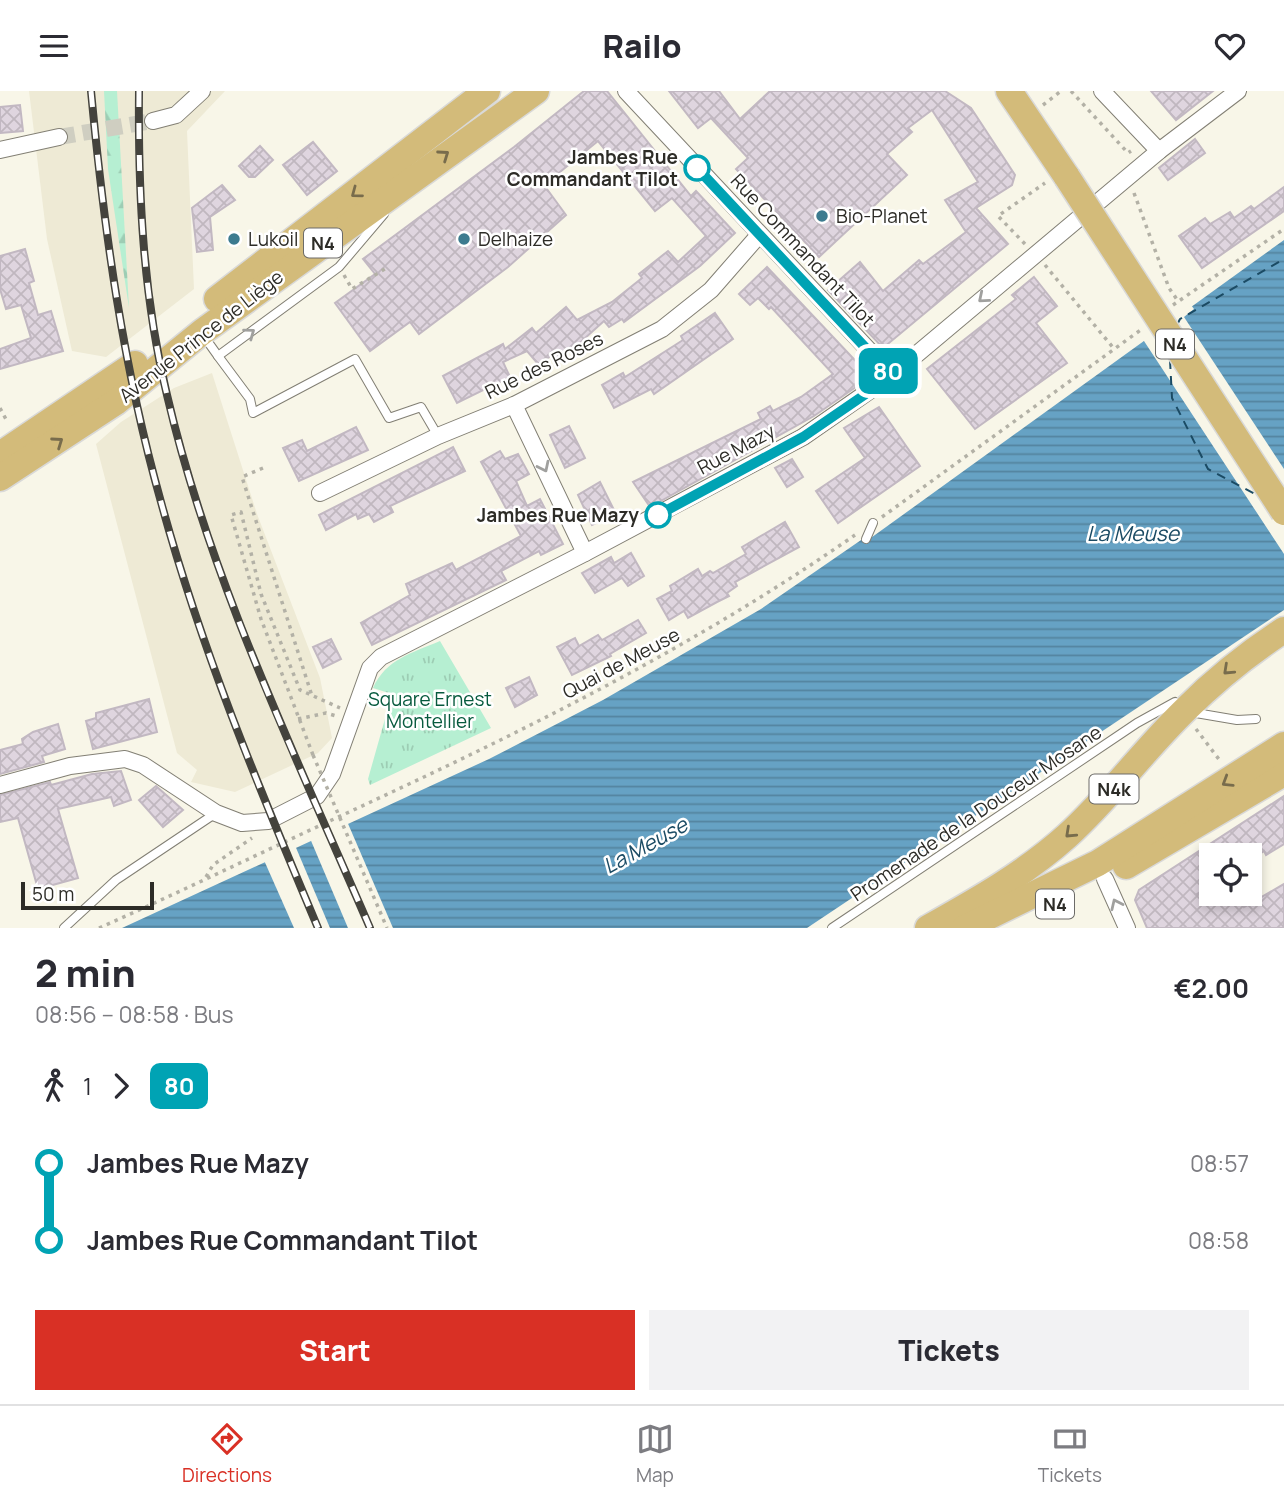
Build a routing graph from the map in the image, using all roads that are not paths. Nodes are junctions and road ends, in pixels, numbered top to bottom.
1 (202, 91) edge
2 (487, 91) edge
3 (536, 91) edge
4 (626, 91) edge
5 (1009, 91) edge
6 (1102, 91) edge
7 (1238, 91) edge
8 (153, 121) tunnel mouth
9 (59, 137) tunnel mouth
10 (0, 150) edge
11 (1159, 151) junction
12 (418, 174) junction
13 (759, 235) junction
14 (202, 332) junction
15 (218, 356) junction
16 (892, 376) junction
17 (514, 405) junction
18 (438, 436) junction
19 (0, 455) edge
20 (0, 478) edge
21 (320, 493) dead end
22 (1284, 512) edge
23 (873, 523) road end
24 (866, 539) dead end
25 (585, 553) junction
26 (1284, 630) edge
27 (1183, 711) junction
28 (1256, 719) dead end
29 (1284, 745) edge
30 (1284, 773) edge
31 (0, 785) edge
32 (216, 813) junction
33 (1105, 879) junction
34 (64, 928) edge
35 (832, 928) edge
36 (928, 928) edge
37 (965, 928) edge
38 (1005, 928) edge
39 (1127, 928) edge

1 - 8 street
2 -> 19 main road, Avenue Prince de Liège / N4
12 -> 3 main road, Avenue Prince de Liège / N4
4 - 13 street, Rue Commandant Tilot
5 - 22 main road, N4, bridge
6 - 11 street
7 - 11 street, Rue Mazy
9 - 10 street
11 -> 16 street, Rue Mazy
12 - 14 main road, Avenue Prince de Liège / N4
15 -> 12 lane
13 - 16 street, Rue Commandant Tilot
13 - 17 street, Rue des Roses
14 - 15 lane
20 -> 14 main road, Avenue Prince de Liège / N4
15 - 18 lane
16 - 25 street, Rue Mazy
17 - 18 street, Rue des Roses
17 -> 25 street
18 - 21 street, Rue des Roses
23 - 24 lane
25 - 32 street, Rue Mazy
26 -> 27 main road, N4k
27 - 28 lane
27 - 35 lane, Promenade de la Douceur Mosane
27 -> 36 main road, N4k
29 -> 37 main road, N4
30 - 33 main road, N4
31 - 32 street
32 - 34 lane
33 - 38 main road, N4
39 -> 33 street

